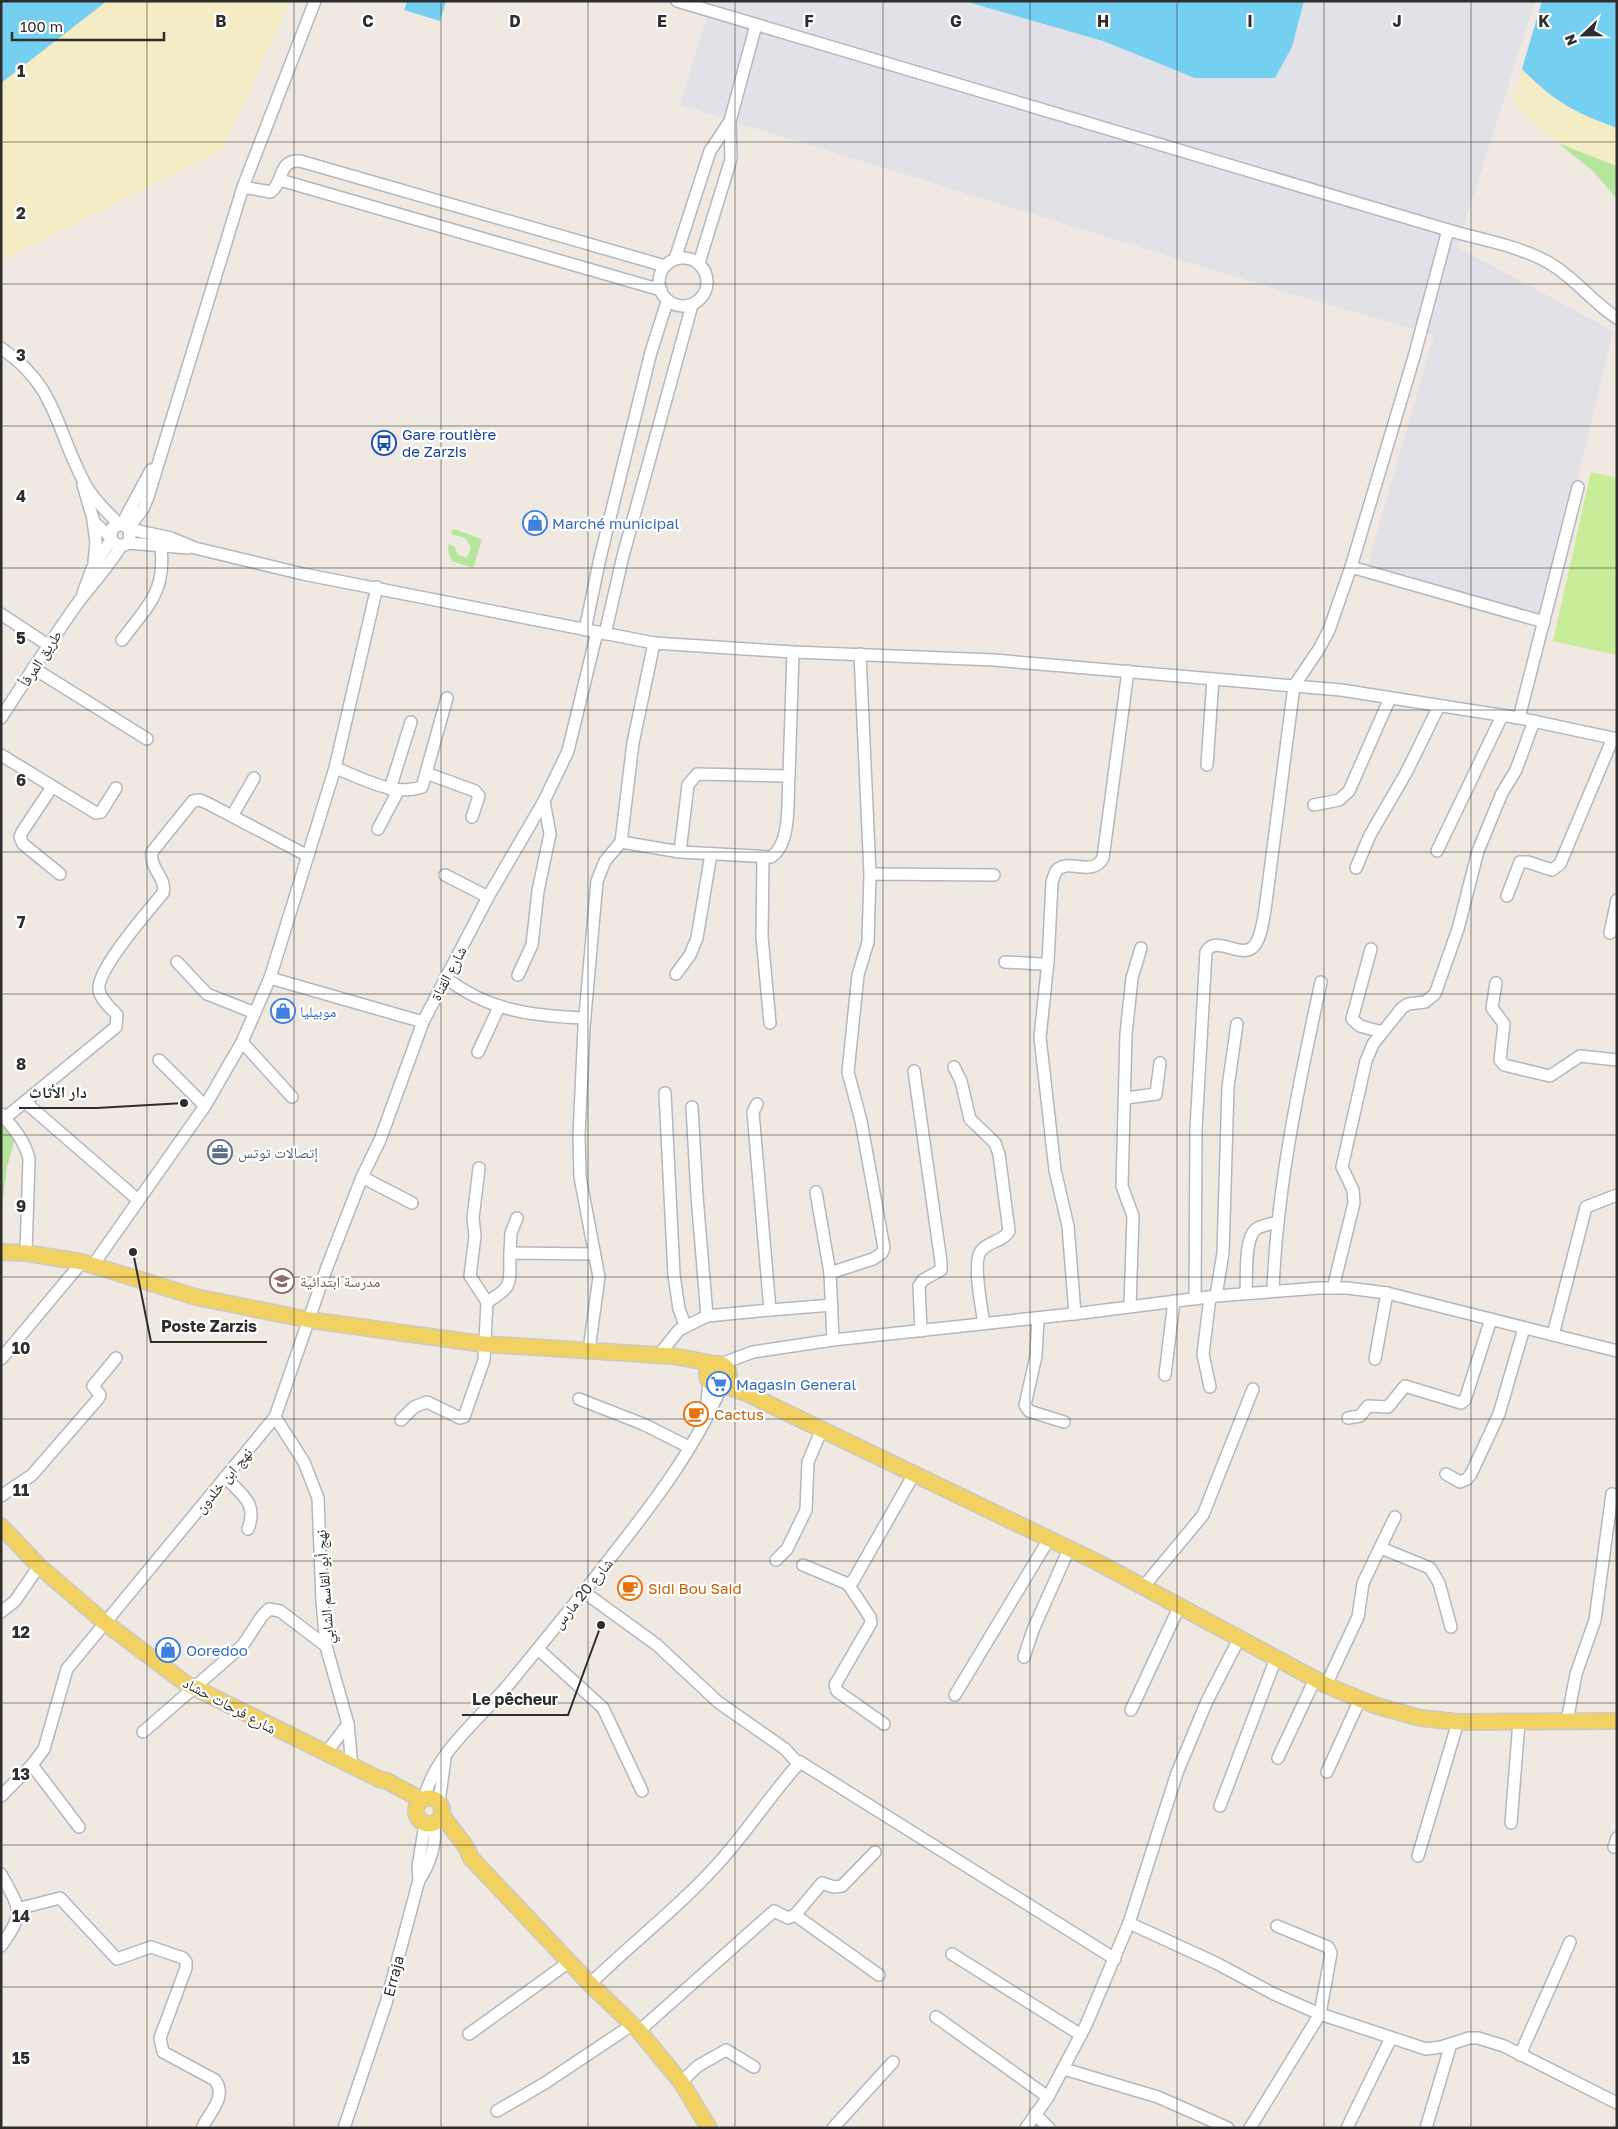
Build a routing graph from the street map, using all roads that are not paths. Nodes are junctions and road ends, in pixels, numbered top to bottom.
1 (315, 1) edge
2 (677, 1) edge
3 (756, 24) junction
4 (730, 121) junction
5 (280, 180) junction
6 (243, 187) junction
7 (1448, 230) junction
8 (675, 259) junction
9 (699, 263) junction
10 (665, 266) junction
11 (661, 290) junction
12 (667, 302) junction
13 (692, 305) junction
14 (1617, 318) edge
15 (1, 348) edge
16 (83, 481) junction
17 (1578, 487) dead end
18 (91, 515) junction
19 (125, 526) junction
20 (117, 541) junction
21 (161, 546) junction
22 (195, 548) junction
23 (1351, 567) junction
24 (92, 569) junction
25 (377, 587) junction
26 (81, 599) junction
27 (1, 614) edge
28 (1544, 622) junction
29 (596, 632) junction
30 (122, 640) dead end
31 (654, 642) junction
32 (48, 645) junction
33 (794, 652) junction
34 (860, 654) junction
35 (33, 668) junction
36 (1128, 671) junction
37 (1213, 678) junction
38 (1294, 686) junction
39 (448, 698) dead end
40 (1390, 698) junction
41 (1438, 706) junction
42 (1502, 716) junction
43 (1, 718) edge
44 (1519, 718) junction
45 (1534, 721) junction
46 (411, 722) dead end
47 (1615, 738) edge
48 (147, 739) dead end
49 (1, 755) edge
50 (1207, 765) dead end
51 (335, 768) junction
52 (426, 773) junction
53 (789, 776) junction
54 (254, 778) dead end
55 (52, 787) junction
56 (116, 788) dead end
57 (394, 790) junction
58 (544, 802) junction
59 (1314, 805) dead end
60 (232, 816) junction
61 (472, 817) dead end
62 (378, 829) dead end
63 (621, 842) junction
64 (1437, 851) dead end
65 (680, 852) junction
66 (711, 854) junction
67 (308, 856) junction
68 (763, 858) junction
69 (1356, 868) dead end
70 (60, 874) dead end
71 (870, 874) junction
72 (445, 875) dead end
73 (994, 875) dead end
74 (1507, 896) dead end
75 (488, 897) junction
76 (1617, 900) edge
77 (1610, 933) dead end
78 (1141, 948) dead end
79 (1372, 948) dead end
80 (177, 962) dead end
81 (1005, 962) dead end
82 (1048, 962) junction
83 (676, 974) dead end
84 (518, 975) dead end
85 (270, 978) junction
86 (446, 978) junction
87 (1321, 982) dead end
88 (1496, 983) dead end
89 (499, 1007) junction
90 (255, 1013) junction
91 (585, 1018) junction
92 (423, 1022) junction
93 (770, 1023) dead end
94 (1237, 1024) dead end
95 (1382, 1032) junction
96 (242, 1042) junction
97 (478, 1052) dead end
98 (159, 1060) dead end
99 (1617, 1060) edge
100 (1160, 1063) dead end
101 (954, 1067) dead end
102 (914, 1071) dead end
103 (665, 1093) dead end
104 (292, 1097) dead end
105 (1126, 1098) junction
106 (25, 1102) junction
107 (757, 1104) dead end
108 (205, 1106) junction
109 (692, 1107) dead end
110 (3, 1116) edge
111 (479, 1168) dead end
112 (362, 1177) junction
113 (816, 1192) dead end
114 (1617, 1194) edge
115 (137, 1199) junction
116 (412, 1203) dead end
117 (517, 1218) dead end
118 (1278, 1222) junction
119 (3, 1253) edge
120 (26, 1253) junction
121 (510, 1253) junction
122 (594, 1254) junction
123 (88, 1263) junction
124 (830, 1273) junction
125 (1333, 1288) junction
126 (1273, 1290) junction
127 (1246, 1293) junction
128 (1387, 1293) junction
129 (1213, 1296) junction
130 (1195, 1299) junction
131 (1174, 1301) junction
132 (487, 1302) junction
133 (832, 1305) junction
134 (1130, 1306) junction
135 (770, 1310) junction
136 (1075, 1314) junction
137 (706, 1316) junction
138 (1038, 1318) junction
139 (1492, 1319) junction
140 (310, 1320) junction
141 (984, 1324) junction
142 (685, 1326) junction
143 (1524, 1328) junction
144 (921, 1331) junction
145 (1553, 1335) junction
146 (832, 1340) junction
147 (484, 1344) junction
148 (588, 1350) junction
149 (1617, 1351) edge
150 (660, 1356) junction
151 (116, 1358) dead end
152 (1, 1359) edge
153 (1375, 1359) dead end
154 (1165, 1375) dead end
155 (718, 1376) junction
156 (1210, 1387) dead end
157 (1253, 1388) dead end
158 (578, 1399) dead end
159 (275, 1417) junction
160 (1348, 1418) dead end
161 (401, 1420) dead end
162 (1064, 1422) dead end
163 (822, 1429) junction
164 (689, 1447) junction
165 (914, 1474) junction
166 (1446, 1474) dead end
167 (225, 1477) junction
168 (1612, 1494) dead end
169 (1, 1496) edge
170 (1396, 1517) dead end
171 (3, 1524) edge
172 (248, 1529) dead end
173 (1049, 1539) junction
174 (1069, 1548) junction
175 (1380, 1548) junction
176 (776, 1560) dead end
177 (803, 1565) dead end
178 (39, 1566) junction
179 (848, 1584) junction
180 (1144, 1586) junction
181 (584, 1592) junction
182 (1180, 1605) junction
183 (1, 1612) edge
184 (104, 1622) junction
185 (1451, 1627) dead end
186 (1240, 1637) junction
187 (326, 1646) junction
188 (538, 1649) junction
189 (1024, 1657) dead end
190 (1276, 1658) junction
191 (1321, 1682) junction
192 (196, 1688) junction
193 (955, 1695) dead end
194 (1360, 1699) junction
195 (1131, 1710) dead end
196 (1567, 1721) junction
197 (1617, 1721) edge
198 (1458, 1722) junction
199 (1519, 1722) junction
200 (348, 1724) junction
201 (884, 1724) dead end
202 (143, 1732) dead end
203 (326, 1753) junction
204 (1278, 1758) dead end
205 (800, 1762) junction
206 (32, 1765) junction
207 (352, 1766) junction
208 (1327, 1772) dead end
209 (642, 1791) dead end
210 (1, 1796) edge
211 (1220, 1806) dead end
212 (429, 1812) junction
213 (1511, 1823) dead end
214 (79, 1827) dead end
215 (875, 1852) dead end
216 (1418, 1856) dead end
217 (1, 1874) edge
218 (17, 1909) junction
219 (795, 1915) junction
220 (1129, 1923) junction
221 (1277, 1926) dead end
222 (1570, 1942) dead end
223 (1, 1946) edge
224 (952, 1954) dead end
225 (1114, 1959) junction
226 (569, 1962) junction
227 (879, 1975) dead end
228 (590, 1984) junction
229 (1320, 2014) junction
230 (936, 2017) dead end
231 (635, 2028) junction
232 (469, 2034) dead end
233 (1081, 2035) junction
234 (1391, 2038) junction
235 (1451, 2044) junction
236 (1520, 2055) junction
237 (893, 2062) dead end
238 (754, 2067) dead end
239 (1064, 2069) junction
240 (681, 2082) junction
241 (1048, 2097) junction
242 (1617, 2103) edge
243 (497, 2111) dead end
244 (1035, 2114) junction
245 (202, 2126) dead end
246 (344, 2128) edge
247 (708, 2128) edge
248 (833, 2128) edge
249 (1026, 2128) edge
250 (1049, 2128) edge
251 (1228, 2128) edge
252 (1250, 2128) edge
253 (1347, 2128) edge
254 (1426, 2128) edge

1 - 6 street
2 - 3 street
3 - 4 street
3 - 7 street
4 - 8 street
4 - 9 street
5 - 6 street
5 - 10 street
5 - 11 street
6 - 19 street
7 - 14 street
7 - 23 street
8 - 9 street
8 - 10 street
9 - 13 street
10 - 11 street
11 - 12 street
12 - 13 street
12 - 29 street
13 - 29 street
15 - 16 street
16 - 18 street
16 - 19 street
17 - 28 street
18 - 20 street
18 - 24 street
19 - 20 street
19 - 20 street
19 - 22 street
20 - 21 street
20 - 24 street
20 - 26 street
21 - 22 street
21 - 30 street
22 - 25 street
23 - 28 street
23 - 38 street
24 - 26 street
25 - 29 street
25 - 51 street
26 - 32 street, طريق المرفأ
27 - 32 street
28 - 44 street
29 - 31 street
29 - 58 street, شارع القناة
31 - 33 street
31 - 63 street
32 - 35 street, طريق المرفأ
33 - 34 street
33 - 53 street
34 - 36 street
34 - 71 street
35 - 43 street, طريق المرفأ
35 - 48 street
36 - 37 street
36 - 82 street
37 - 38 street
37 - 50 street
38 - 40 street
38 - 130 street
39 - 52 street
40 - 41 street
40 - 59 street
41 - 42 street
41 - 69 street
42 - 44 street
42 - 64 street
44 - 45 street
45 - 47 street
45 - 95 street
46 - 57 street
47 - 74 street
49 - 55 street
51 - 57 street
51 - 67 street
52 - 57 street
52 - 61 street
53 - 65 street
53 - 68 street
54 - 60 street
55 - 56 street
55 - 70 street
57 - 62 street
58 - 75 street, شارع القناة
58 - 84 street
60 - 67 street
60 - 106 street
63 - 65 street
63 - 91 street
65 - 66 street
66 - 68 street
66 - 83 street
67 - 85 street
68 - 93 street
71 - 73 street
71 - 124 street
72 - 75 street
75 - 86 street, شارع القناة
76 - 77 street
78 - 105 street
79 - 95 street
80 - 90 street
81 - 82 street
82 - 136 street
85 - 90 street
85 - 92 street
86 - 89 street
86 - 92 street, شارع القناة
87 - 118 street
88 - 99 street
89 - 91 street
89 - 97 street
90 - 96 street
91 - 122 street
92 - 112 street, شارع القناة
94 - 129 street
95 - 125 street
96 - 104 street
96 - 108 street
98 - 108 street
100 - 105 street
101 - 141 street
102 - 144 street
103 - 142 street
105 - 134 street
106 - 110 street
106 - 115 street
107 - 135 street
108 - 115 street
109 - 137 street
110 - 120 street
111 - 132 street
112 - 116 street
112 - 140 street, شارع القناة
113 - 124 street
114 - 145 street
115 - 123 street
117 - 121 street
118 - 126 street
118 - 127 street
119 - 120 main road
120 - 123 main road
121 - 122 street
121 - 132 street
122 - 148 street
123 - 140 main road
123 - 152 street
124 - 133 street
125 - 126 street
125 - 128 street
126 - 127 street
127 - 129 street
128 - 139 street
128 - 153 street
129 - 130 street
129 - 156 street
130 - 131 street
131 - 134 street
131 - 154 street
132 - 147 street
133 - 135 street
133 - 146 street
134 - 136 street
135 - 137 street
136 - 138 street
137 - 142 street
138 - 141 street
138 - 162 street
139 - 143 street
139 - 160 street
140 - 147 main road
140 - 159 street, نهج ابن خلدون
141 - 144 street
142 - 150 street
143 - 145 street
143 - 166 street
144 - 146 street
145 - 149 street
146 - 155 street
147 - 148 main road
147 - 161 street
148 - 150 main road
150 - 155 main road
151 - 169 street
155 - 163 main road
155 - 164 street, شارع 20 مارس
157 - 180 street
158 - 164 street
159 - 167 street, نهج ابن خلدون
159 - 187 street, نهج أبو القاسم الشابي
163 - 165 main road
163 - 176 street
164 - 181 street, شارع 20 مارس
165 - 173 main road
165 - 179 street
167 - 172 street
167 - 184 street, نهج ابن خلدون
168 - 196 street
170 - 175 street
171 - 178 main road, شارع فرحات حشاد
173 - 174 main road
173 - 193 street
174 - 180 main road
174 - 189 street
175 - 185 street
175 - 191 street
177 - 179 street
178 - 183 street
178 - 184 main road, شارع فرحات حشاد
179 - 201 street
180 - 182 main road
181 - 188 street, شارع 20 مارس
181 - 205 street
182 - 186 main road
182 - 195 street
184 - 192 main road, شارع فرحات حشاد
184 - 206 street, نهج ابن خلدون
186 - 190 main road
186 - 220 street
187 - 192 street
187 - 200 street, نهج أبو القاسم الشابي
188 - 209 street
188 - 212 street, شارع 20 مارس
190 - 191 main road
190 - 211 street
191 - 194 main road
191 - 204 street
192 - 202 street
192 - 203 main road, شارع فرحات حشاد
194 - 198 main road
194 - 208 street
196 - 197 main road
196 - 199 main road
198 - 199 main road
198 - 216 street
199 - 213 street
200 - 203 street
200 - 207 street, نهج أبو القاسم الشابي
203 - 207 main road, شارع فرحات حشاد
205 - 225 street
205 - 228 street
206 - 210 street, نهج ابن خلدون
206 - 214 street
207 - 212 main road, شارع فرحات حشاد
212 - 226 main road, شارع فرحات حشاد
212 - 246 street, Erraja
215 - 219 street
217 - 218 street
218 - 223 street
218 - 245 street
219 - 227 street
219 - 231 street
220 - 225 street
220 - 229 street
221 - 229 street
222 - 236 street
224 - 233 street
225 - 233 street
226 - 228 main road, شارع فرحات حشاد
226 - 232 street
228 - 231 main road, شارع فرحات حشاد
229 - 234 street
229 - 252 street
230 - 241 street
231 - 240 main road, شارع فرحات حشاد
231 - 243 street
233 - 239 street
234 - 235 street
234 - 253 street
235 - 236 street
235 - 254 street
236 - 242 street
237 - 248 street
238 - 240 street
239 - 241 street
239 - 251 street
240 - 247 main road, شارع فرحات حشاد
241 - 244 street
244 - 249 street
244 - 250 street

